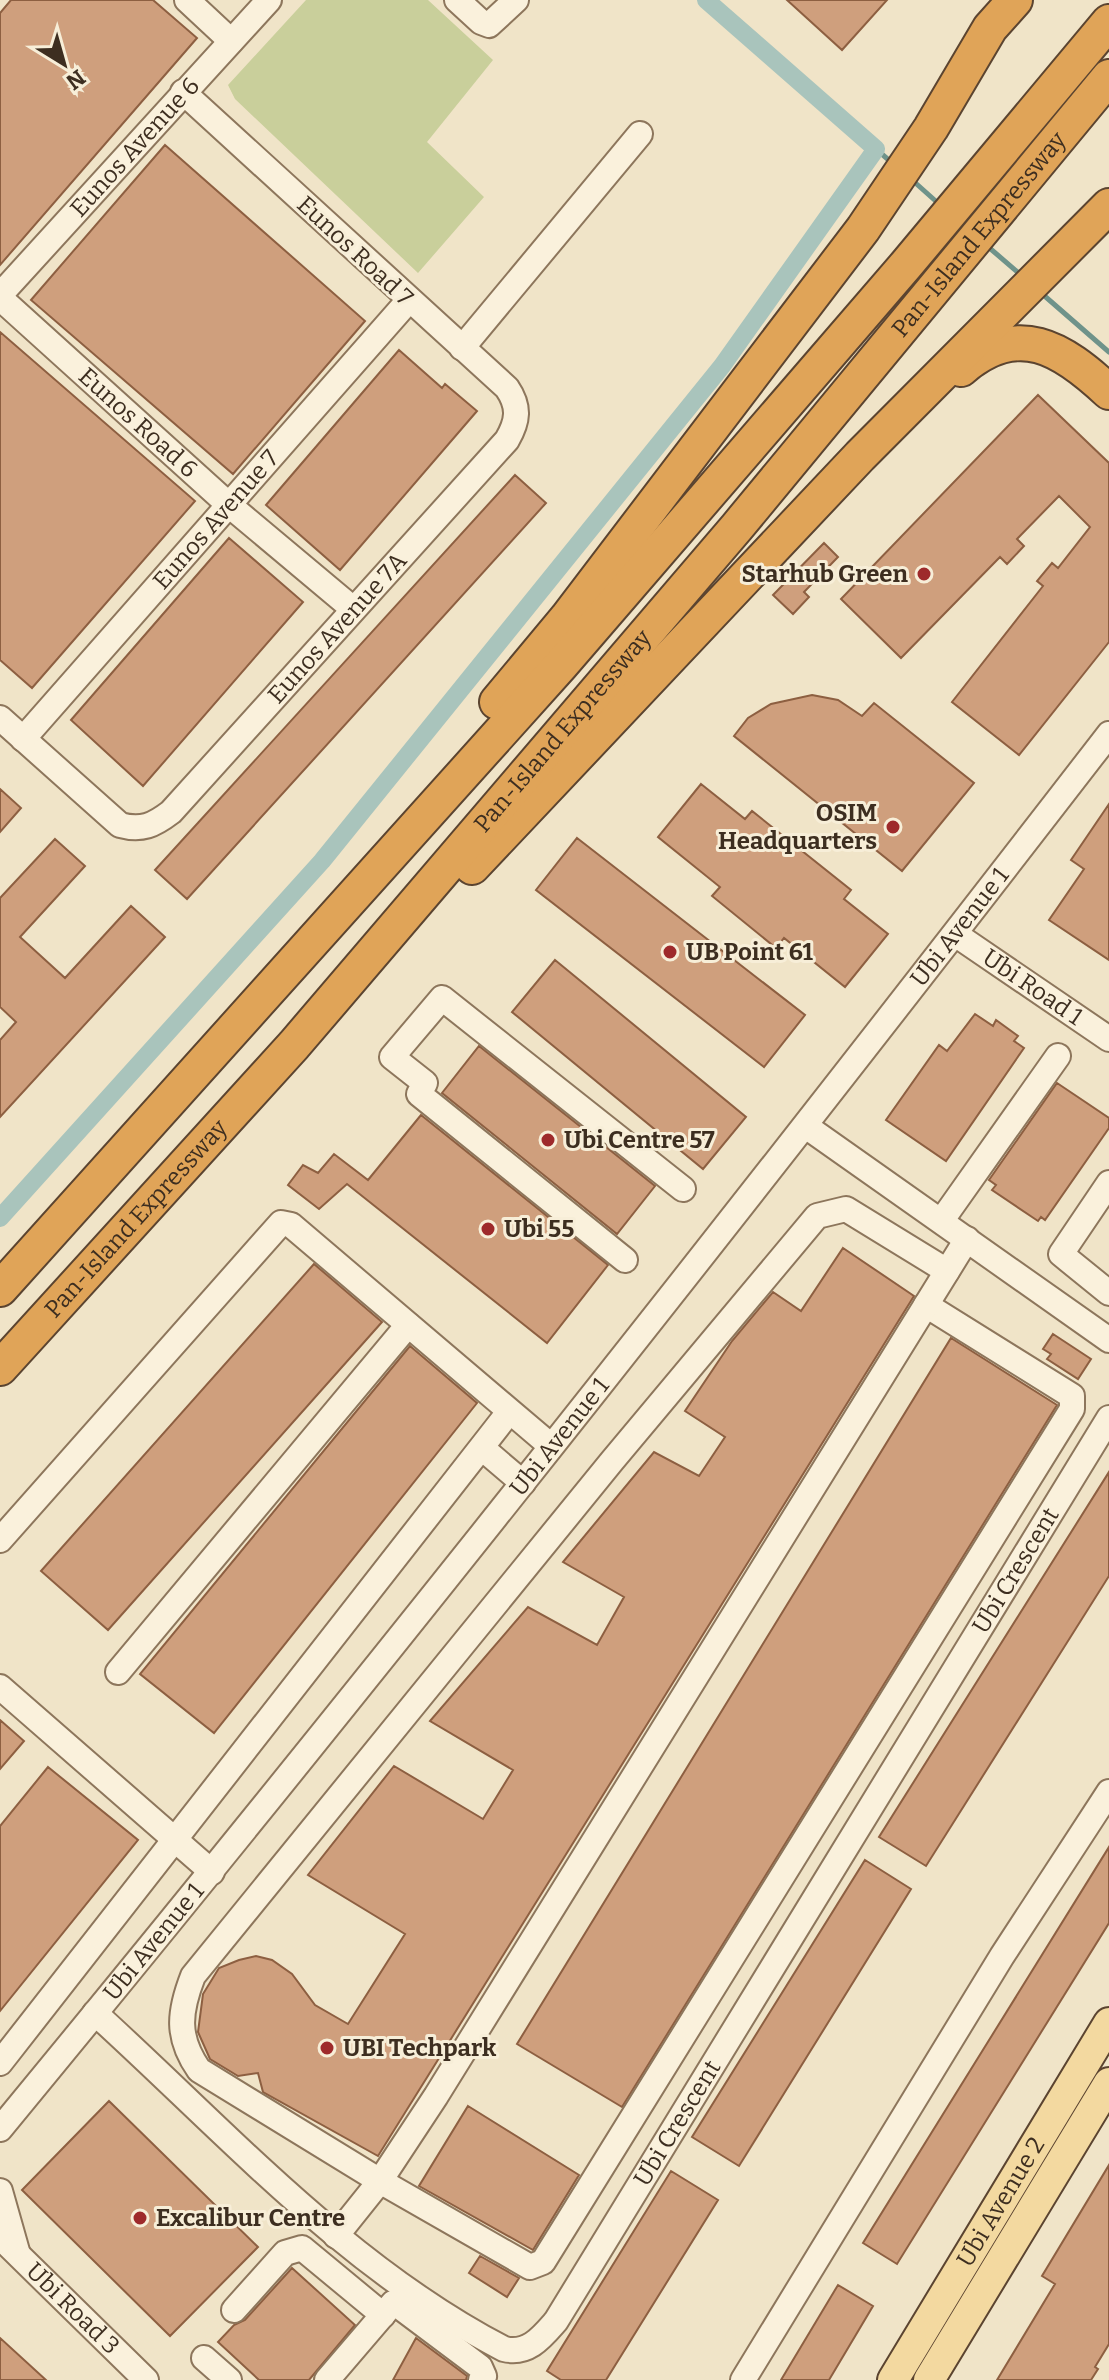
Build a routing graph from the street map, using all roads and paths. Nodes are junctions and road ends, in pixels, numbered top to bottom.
1 (187, 0) edge
2 (269, 0) edge
3 (457, 0) edge
4 (516, 0) edge
5 (1015, 0) edge
6 (992, 14) edge
7 (1109, 22) edge
8 (231, 41) junction
9 (1109, 77) edge
10 (183, 92) junction
11 (640, 134) dead end
12 (1109, 206) edge
13 (0, 297) edge
14 (409, 300) junction
15 (462, 348) junction
16 (1109, 392) edge
17 (517, 415) joint
18 (860, 456) junction
19 (229, 505) junction
20 (352, 608) junction
21 (0, 718) edge
22 (1109, 734) edge
23 (23, 739) junction
24 (457, 778) junction
25 (955, 934) junction
26 (1109, 1039) edge
27 (294, 1045) junction
28 (1058, 1056) dead end
29 (807, 1127) junction
30 (1109, 1183) edge
31 (683, 1189) dead end
32 (942, 1220) junction
33 (967, 1239) junction
34 (625, 1260) dead end
35 (947, 1271) junction
36 (0, 1289) edge
37 (1109, 1293) edge
38 (926, 1305) junction
39 (408, 1325) junction
40 (1109, 1340) edge
41 (0, 1368) edge
42 (509, 1412) junction
43 (1109, 1418) edge
44 (551, 1446) junction
45 (482, 1448) junction
46 (523, 1483) junction
47 (0, 1540) edge
48 (118, 1672) dead end
49 (0, 1687) edge
50 (1109, 1792) edge
51 (176, 1841) junction
52 (212, 1872) junction
53 (95, 2013) junction
54 (1109, 2023) edge
55 (0, 2063) edge
56 (1109, 2083) edge
57 (4, 2125) edge
58 (0, 2150) edge
59 (380, 2181) junction
60 (0, 2191) edge
61 (336, 2236) junction
62 (0, 2237) edge
63 (10, 2256) edge
64 (401, 2302) junction
65 (234, 2310) dead end
66 (504, 2349) junction
67 (204, 2358) dead end
68 (146, 2380) edge
69 (229, 2380) edge
70 (327, 2380) edge
71 (346, 2380) edge
72 (481, 2380) edge
73 (491, 2380) edge
74 (743, 2380) edge
75 (893, 2380) edge
76 (929, 2380) edge

1 - 8 street
2 - 8 street, Eunos Avenue 6
3 - 4 street
5 - 6 highway
6 - 24 highway
7 - 24 highway, Pan-Island Expressway
8 - 10 street, Eunos Avenue 6
9 - 27 highway, Pan-Island Expressway
10 - 13 street, Eunos Avenue 6
10 - 14 street, Eunos Road 7
11 - 15 street
12 - 18 highway
13 - 19 street, Eunos Road 6
14 - 15 street, Eunos Road 7
14 - 19 street, Eunos Avenue 7
15 - 17 street, Eunos Road 7
16 - 18 highway
17 - 20 street, Eunos Avenue 7A
18 - 27 highway
19 - 20 street, Eunos Road 6
19 - 23 street, Eunos Avenue 7
20 - 23 street, Eunos Avenue 7A
21 - 23 street
22 - 25 street, Ubi Avenue 1
24 - 36 highway, Pan-Island Expressway
25 - 26 street, Ubi Road 1
25 - 29 street, Ubi Avenue 1
27 - 41 highway, Pan-Island Expressway
28 - 32 street
29 - 32 street
29 - 44 street, Ubi Avenue 1
30 - 37 street
31 - 34 street
32 - 33 street
33 - 35 street
33 - 40 street
35 - 38 street
35 - 59 street
38 - 59 street
38 - 59 street
39 - 42 street
39 - 47 street
39 - 48 street
42 - 44 street
42 - 45 street
43 - 66 street, Ubi Crescent
44 - 46 street, Ubi Avenue 1
45 - 46 street
45 - 51 street
46 - 52 street, Ubi Avenue 1
49 - 51 street
50 - 74 street
51 - 52 street
51 - 55 street
52 - 53 street, Ubi Avenue 1
53 - 57 street, Ubi Avenue 1
53 - 61 street
54 - 75 main road, Ubi Avenue 2
56 - 76 main road, Ubi Avenue 2
57 - 58 street
59 - 61 street
60 - 63 street
61 - 64 street
62 - 63 street, Ubi Road 3
63 - 68 street, Ubi Road 3
64 - 65 street
64 - 66 street
64 - 70 street
64 - 71 street
64 - 72 street
66 - 73 street
67 - 69 street

